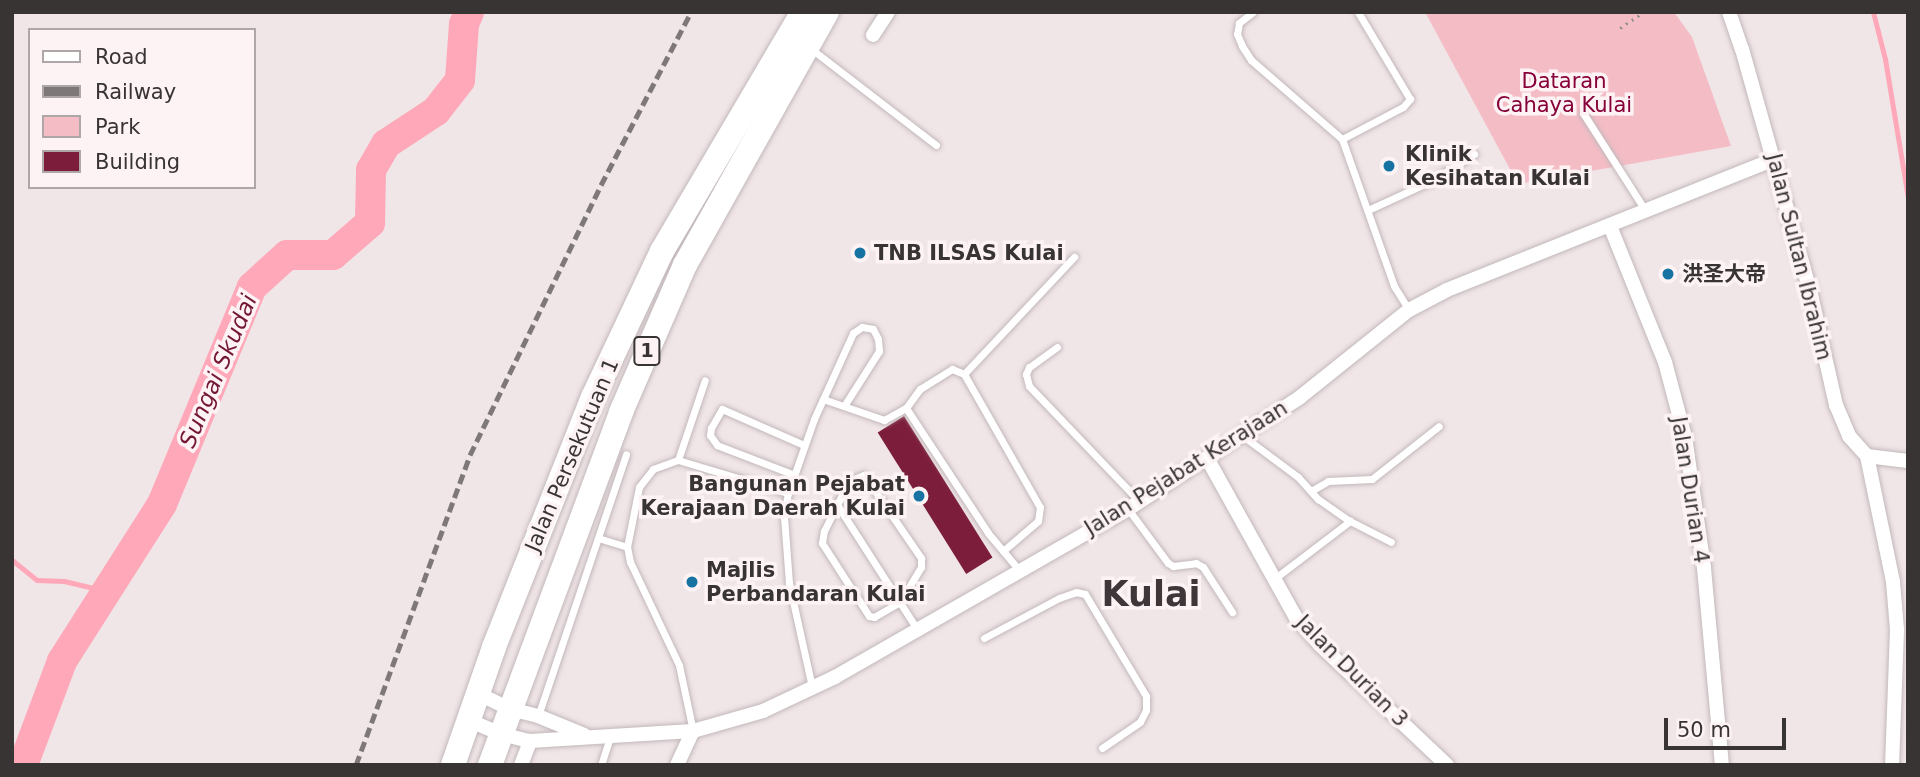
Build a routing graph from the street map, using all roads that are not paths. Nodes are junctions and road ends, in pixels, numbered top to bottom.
1 (803, 12) edge
2 (827, 12) edge
3 (888, 12) edge
4 (1253, 12) edge
5 (1358, 12) edge
6 (1729, 12) edge
7 (873, 35) dead end
8 (807, 46) junction
9 (1583, 113) dead end
10 (1342, 139) junction
11 (936, 145) dead end
12 (1474, 154) dead end
13 (1774, 159) junction
14 (1368, 210) junction
15 (1645, 211) junction
16 (1610, 226) junction
17 (1074, 257) dead end
18 (1409, 310) junction
19 (1057, 347) dead end
20 (964, 374) junction
21 (705, 380) dead end
22 (823, 399) junction
23 (844, 406) junction
24 (906, 408) junction
25 (1439, 426) dead end
26 (1243, 436) junction
27 (804, 445) junction
28 (626, 454) dead end
29 (1867, 456) junction
30 (1207, 458) junction
31 (678, 460) junction
32 (1908, 461) edge
33 (792, 474) junction
34 (1311, 491) junction
35 (788, 493) junction
36 (836, 503) junction
37 (1133, 505) junction
38 (1350, 521) junction
39 (598, 538) junction
40 (1391, 542) dead end
41 (627, 547) junction
42 (1003, 551) junction
43 (1019, 570) junction
44 (1274, 579) junction
45 (900, 602) junction
46 (1232, 612) dead end
47 (917, 629) junction
48 (984, 639) dead end
49 (812, 688) junction
50 (477, 693) junction
51 (509, 709) junction
52 (538, 716) junction
53 (467, 720) junction
54 (693, 731) junction
55 (500, 734) junction
56 (586, 736) junction
57 (610, 737) junction
58 (530, 741) junction
59 (1102, 748) dead end
60 (678, 764) edge
61 (453, 765) edge
62 (490, 765) edge
63 (521, 765) edge
64 (601, 765) edge
65 (1447, 765) edge
66 (1722, 765) edge
67 (1892, 765) edge

1 - 50 highway, Jalan Persekutuan 1 / 1
2 - 8 highway, Jalan Persekutuan 1 / 1
3 - 7 street
4 - 10 lane
5 - 10 lane
6 - 13 street, Jalan Sultan Ibrahim
8 - 11 lane
8 - 51 highway, Jalan Persekutuan 1 / 1
9 - 15 lane
10 - 14 lane
12 - 14 lane
13 - 15 street, Jalan Pejabat Kerajaan
13 - 29 street, Jalan Sultan Ibrahim
14 - 18 lane
15 - 16 street, Jalan Pejabat Kerajaan
16 - 18 street, Jalan Pejabat Kerajaan
16 - 66 street, Jalan Durian 4
17 - 20 lane
18 - 26 street, Jalan Pejabat Kerajaan
19 - 37 lane
20 - 24 lane
20 - 42 lane
21 - 31 lane
22 - 23 lane
22 - 23 lane
22 - 27 lane
23 - 24 lane
24 - 42 lane
25 - 34 lane
26 - 30 street, Jalan Pejabat Kerajaan
26 - 34 lane
27 - 33 lane
27 - 33 lane
28 - 39 lane
29 - 32 street
29 - 67 street
30 - 37 street, Jalan Pejabat Kerajaan
30 - 44 street, Jalan Durian 3
31 - 35 lane
31 - 41 lane
33 - 35 lane
34 - 38 lane
35 - 49 lane
36 - 45 lane
36 - 45 lane
36 - 45 lane
37 - 43 street, Jalan Pejabat Kerajaan
37 - 46 lane
38 - 40 lane
38 - 44 lane
39 - 41 lane
39 - 52 lane
41 - 54 lane
42 - 43 lane
43 - 47 street, Jalan Pejabat Kerajaan
44 - 65 street, Jalan Durian 3
45 - 47 lane
47 - 49 street, Jalan Pejabat Kerajaan
48 - 59 lane
49 - 54 street, Jalan Pejabat Kerajaan
50 - 51 street, Jalan Pejabat Kerajaan
50 - 53 highway, Jalan Persekutuan 1 / 1
51 - 52 street, Jalan Pejabat Kerajaan
51 - 55 highway, Jalan Persekutuan 1 / 1
52 - 56 street, Jalan Pejabat Kerajaan
53 - 55 street, Jalan Pejabat Kerajaan
53 - 61 highway, Jalan Persekutuan 1 / 1
54 - 57 street, Jalan Pejabat Kerajaan
54 - 60 street
55 - 58 street, Jalan Pejabat Kerajaan
55 - 62 highway, Jalan Persekutuan 1 / 1
56 - 57 street, Jalan Pejabat Kerajaan
56 - 58 street, Jalan Pejabat Kerajaan
57 - 64 lane
58 - 63 street

